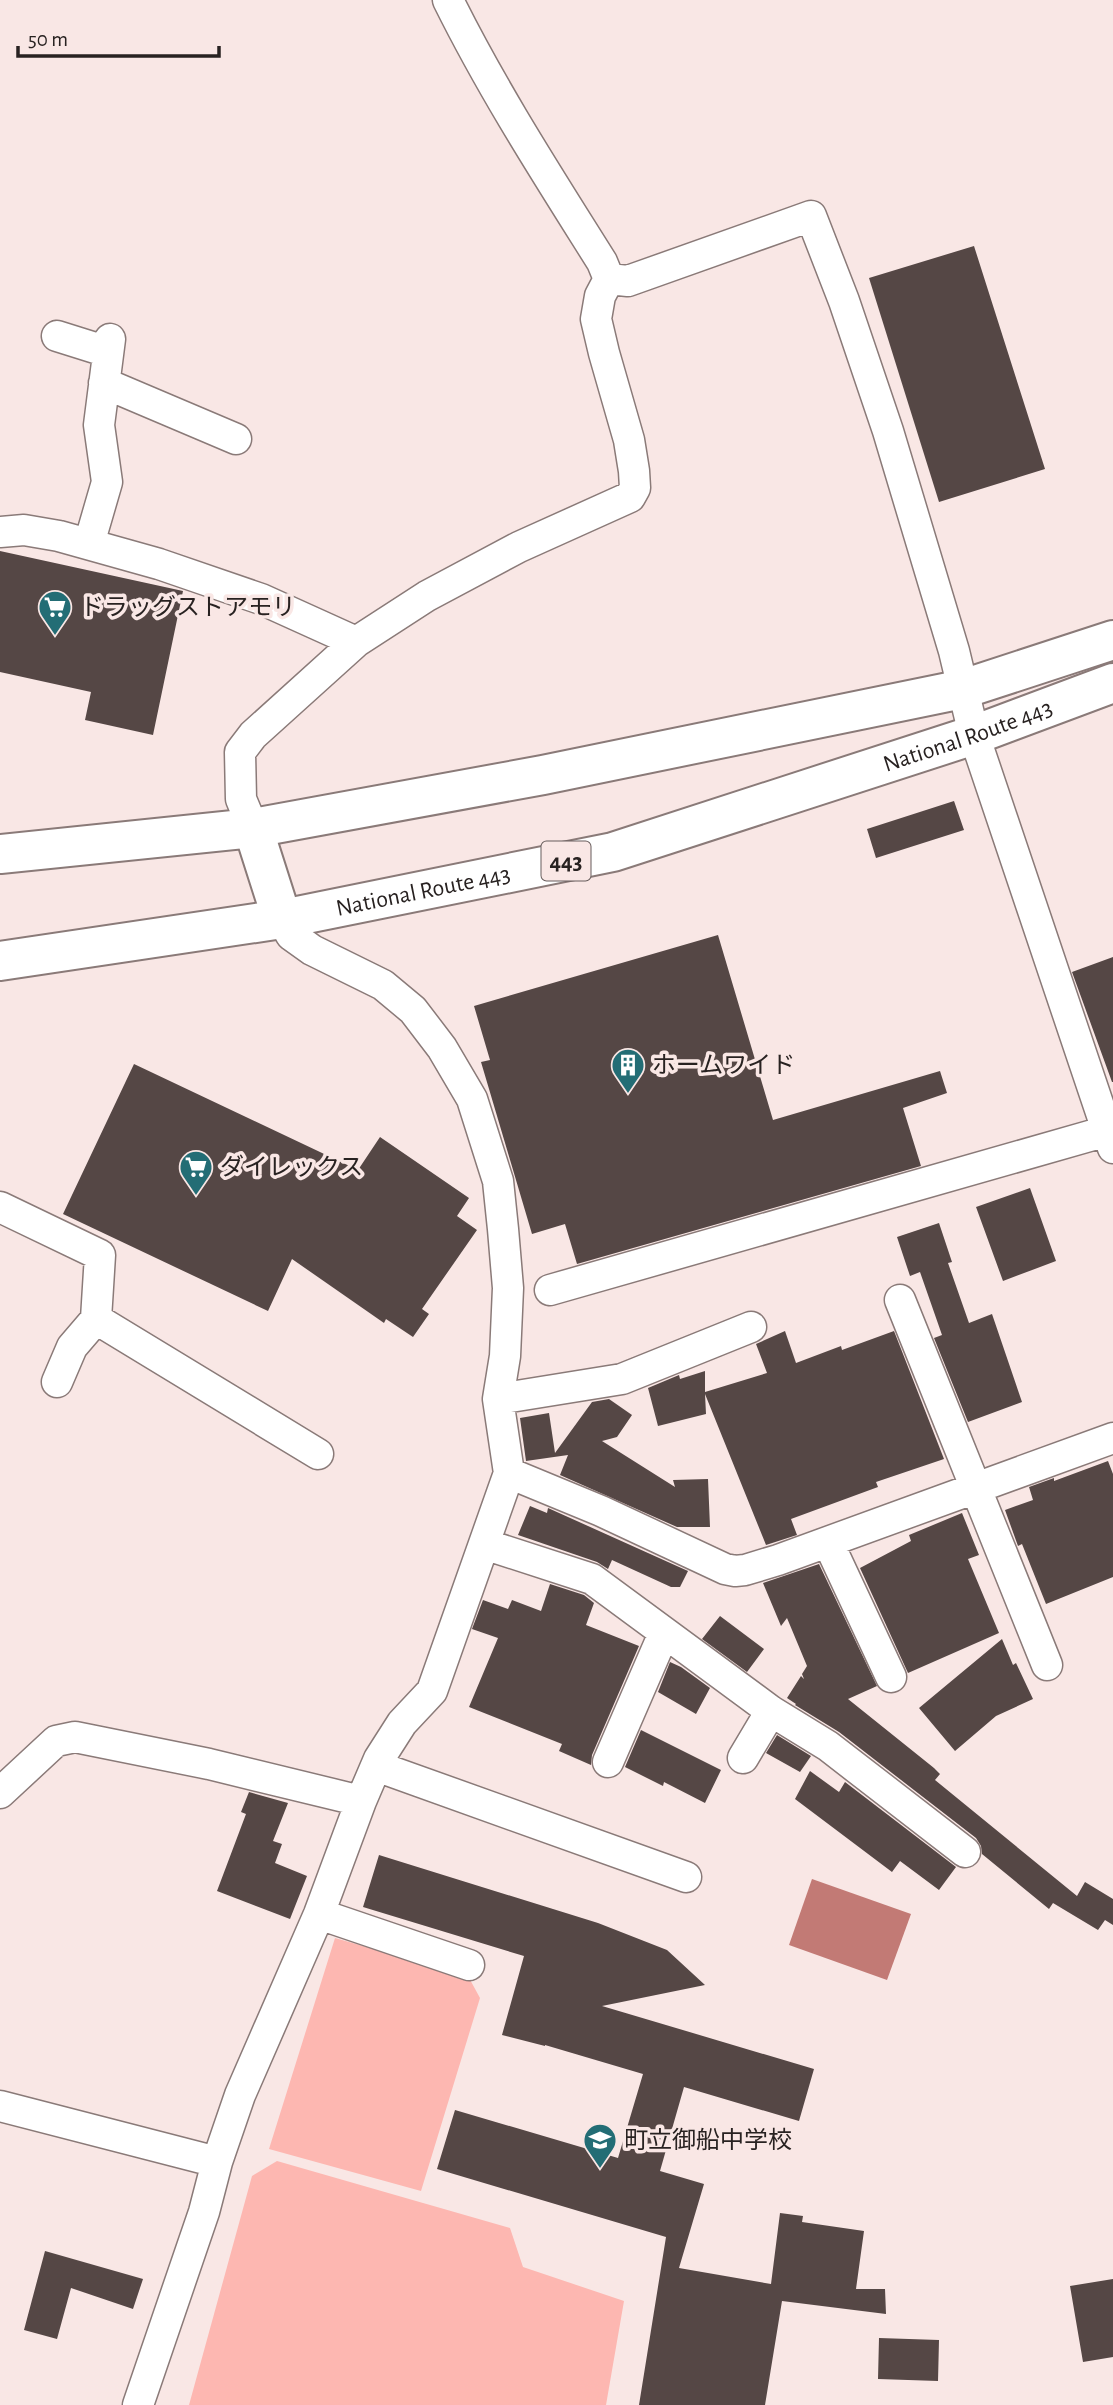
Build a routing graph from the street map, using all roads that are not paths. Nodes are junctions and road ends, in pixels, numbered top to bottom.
1 (448, 0) edge
2 (609, 279) junction
3 (57, 336) dead end
4 (104, 383) junction
5 (236, 439) dead end
6 (0, 532) edge
7 (89, 544) junction
8 (1113, 640) edge
9 (356, 642) junction
10 (1113, 683) edge
11 (963, 689) junction
12 (974, 735) junction
13 (253, 828) junction
14 (0, 854) edge
15 (282, 919) junction
16 (0, 961) edge
17 (1110, 1140) edge
18 (0, 1207) edge
19 (550, 1290) dead end
20 (900, 1300) dead end
21 (96, 1319) junction
22 (751, 1327) dead end
23 (57, 1382) dead end
24 (498, 1399) junction
25 (1113, 1438) edge
26 (318, 1454) dead end
27 (509, 1473) junction
28 (976, 1488) junction
29 (828, 1542) junction
30 (484, 1544) junction
31 (664, 1633) junction
32 (1047, 1665) dead end
33 (891, 1677) dead end
34 (771, 1711) junction
35 (743, 1758) dead end
36 (608, 1762) dead end
37 (376, 1766) junction
38 (0, 1793) edge
39 (360, 1801) junction
40 (965, 1852) dead end
41 (686, 1877) dead end
42 (320, 1914) junction
43 (469, 1965) dead end
44 (0, 2106) edge
45 (217, 2162) junction
46 (138, 2405) edge

1 - 2 street
2 - 9 street
2 - 11 street
3 - 4 street
4 - 5 street
4 - 7 street
6 - 7 street
7 - 9 street
8 - 11 highway, National Route 443
9 - 13 street
10 - 12 highway, National Route 443 / 443
11 - 12 street
11 - 13 highway, National Route 443
12 - 15 highway, National Route 443 / 443
12 - 17 street
13 - 14 highway, National Route 443
13 - 15 highway
15 - 16 highway, National Route 443 / 443
15 - 24 street
17 - 19 street
18 - 21 street
20 - 28 street
21 - 23 street
21 - 26 street
22 - 24 street
24 - 27 street
25 - 28 street
27 - 29 street
27 - 30 street
28 - 29 street
28 - 32 street
29 - 33 street
30 - 31 street
30 - 37 street
31 - 34 street
31 - 36 street
34 - 35 street
34 - 40 street
37 - 39 street
37 - 41 street
38 - 39 street
39 - 42 street
42 - 43 street
42 - 45 street
44 - 45 street
45 - 46 street

